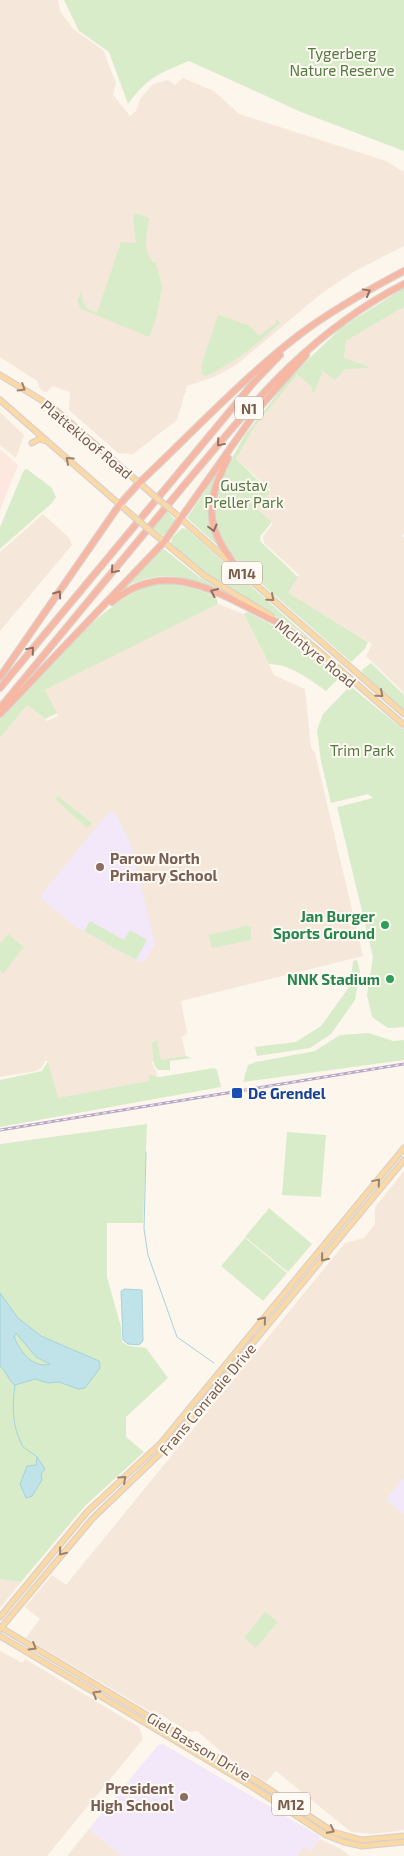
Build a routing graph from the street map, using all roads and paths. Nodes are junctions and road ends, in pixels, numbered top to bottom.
1 (404, 272) edge
2 (404, 284) edge
3 (331, 314) junction
4 (341, 323) junction
5 (0, 375) edge
6 (0, 400) edge
7 (250, 419) junction
8 (50, 442) junction
9 (32, 443) dead end
10 (139, 483) junction
11 (120, 504) junction
12 (170, 509) joint
13 (182, 520) junction
14 (152, 532) joint
15 (164, 542) junction
16 (240, 572) junction
17 (284, 625) junction
18 (58, 653) junction
19 (0, 677) edge
20 (0, 688) edge
21 (0, 708) edge
22 (0, 714) edge
23 (404, 714) edge
24 (404, 725) edge
25 (404, 1148) edge
26 (404, 1160) edge
27 (0, 1617) edge
28 (0, 1628) edge
29 (0, 1636) edge
30 (404, 1836) edge
31 (404, 1842) edge

3 -> 1 highway, N1
2 - 4 highway, N1
3 - 10 highway
20 -> 3 highway, N1
4 - 7 highway
4 -> 21 highway, N1
5 -> 10 main road, Plattekloof Road / M14
6 - 8 main road, Plattekloof Road / M14
7 - 13 highway
7 -> 16 highway
8 - 9 main road
11 -> 8 main road, Plattekloof Road / M14
10 - 11 highway
10 - 12 main road, Plattekloof Road / M14, bridge
11 - 14 main road, Plattekloof Road / M14, bridge
19 -> 11 highway
12 - 13 main road, McIntyre Road / M14
13 - 15 highway
13 - 16 main road, McIntyre Road / M14
14 - 15 main road, McIntyre Road / M14
15 - 17 main road, McIntyre Road / M14
15 - 18 highway
16 -> 23 main road, McIntyre Road / M14
17 -> 18 highway
17 - 24 main road, McIntyre Road / M14
18 - 22 highway
27 -> 25 main road, Frans Conradie Drive
26 -> 28 main road, Frans Conradie Drive
28 -> 30 main road, Giel Basson Drive / M12
31 -> 29 main road, Giel Basson Drive / M12

